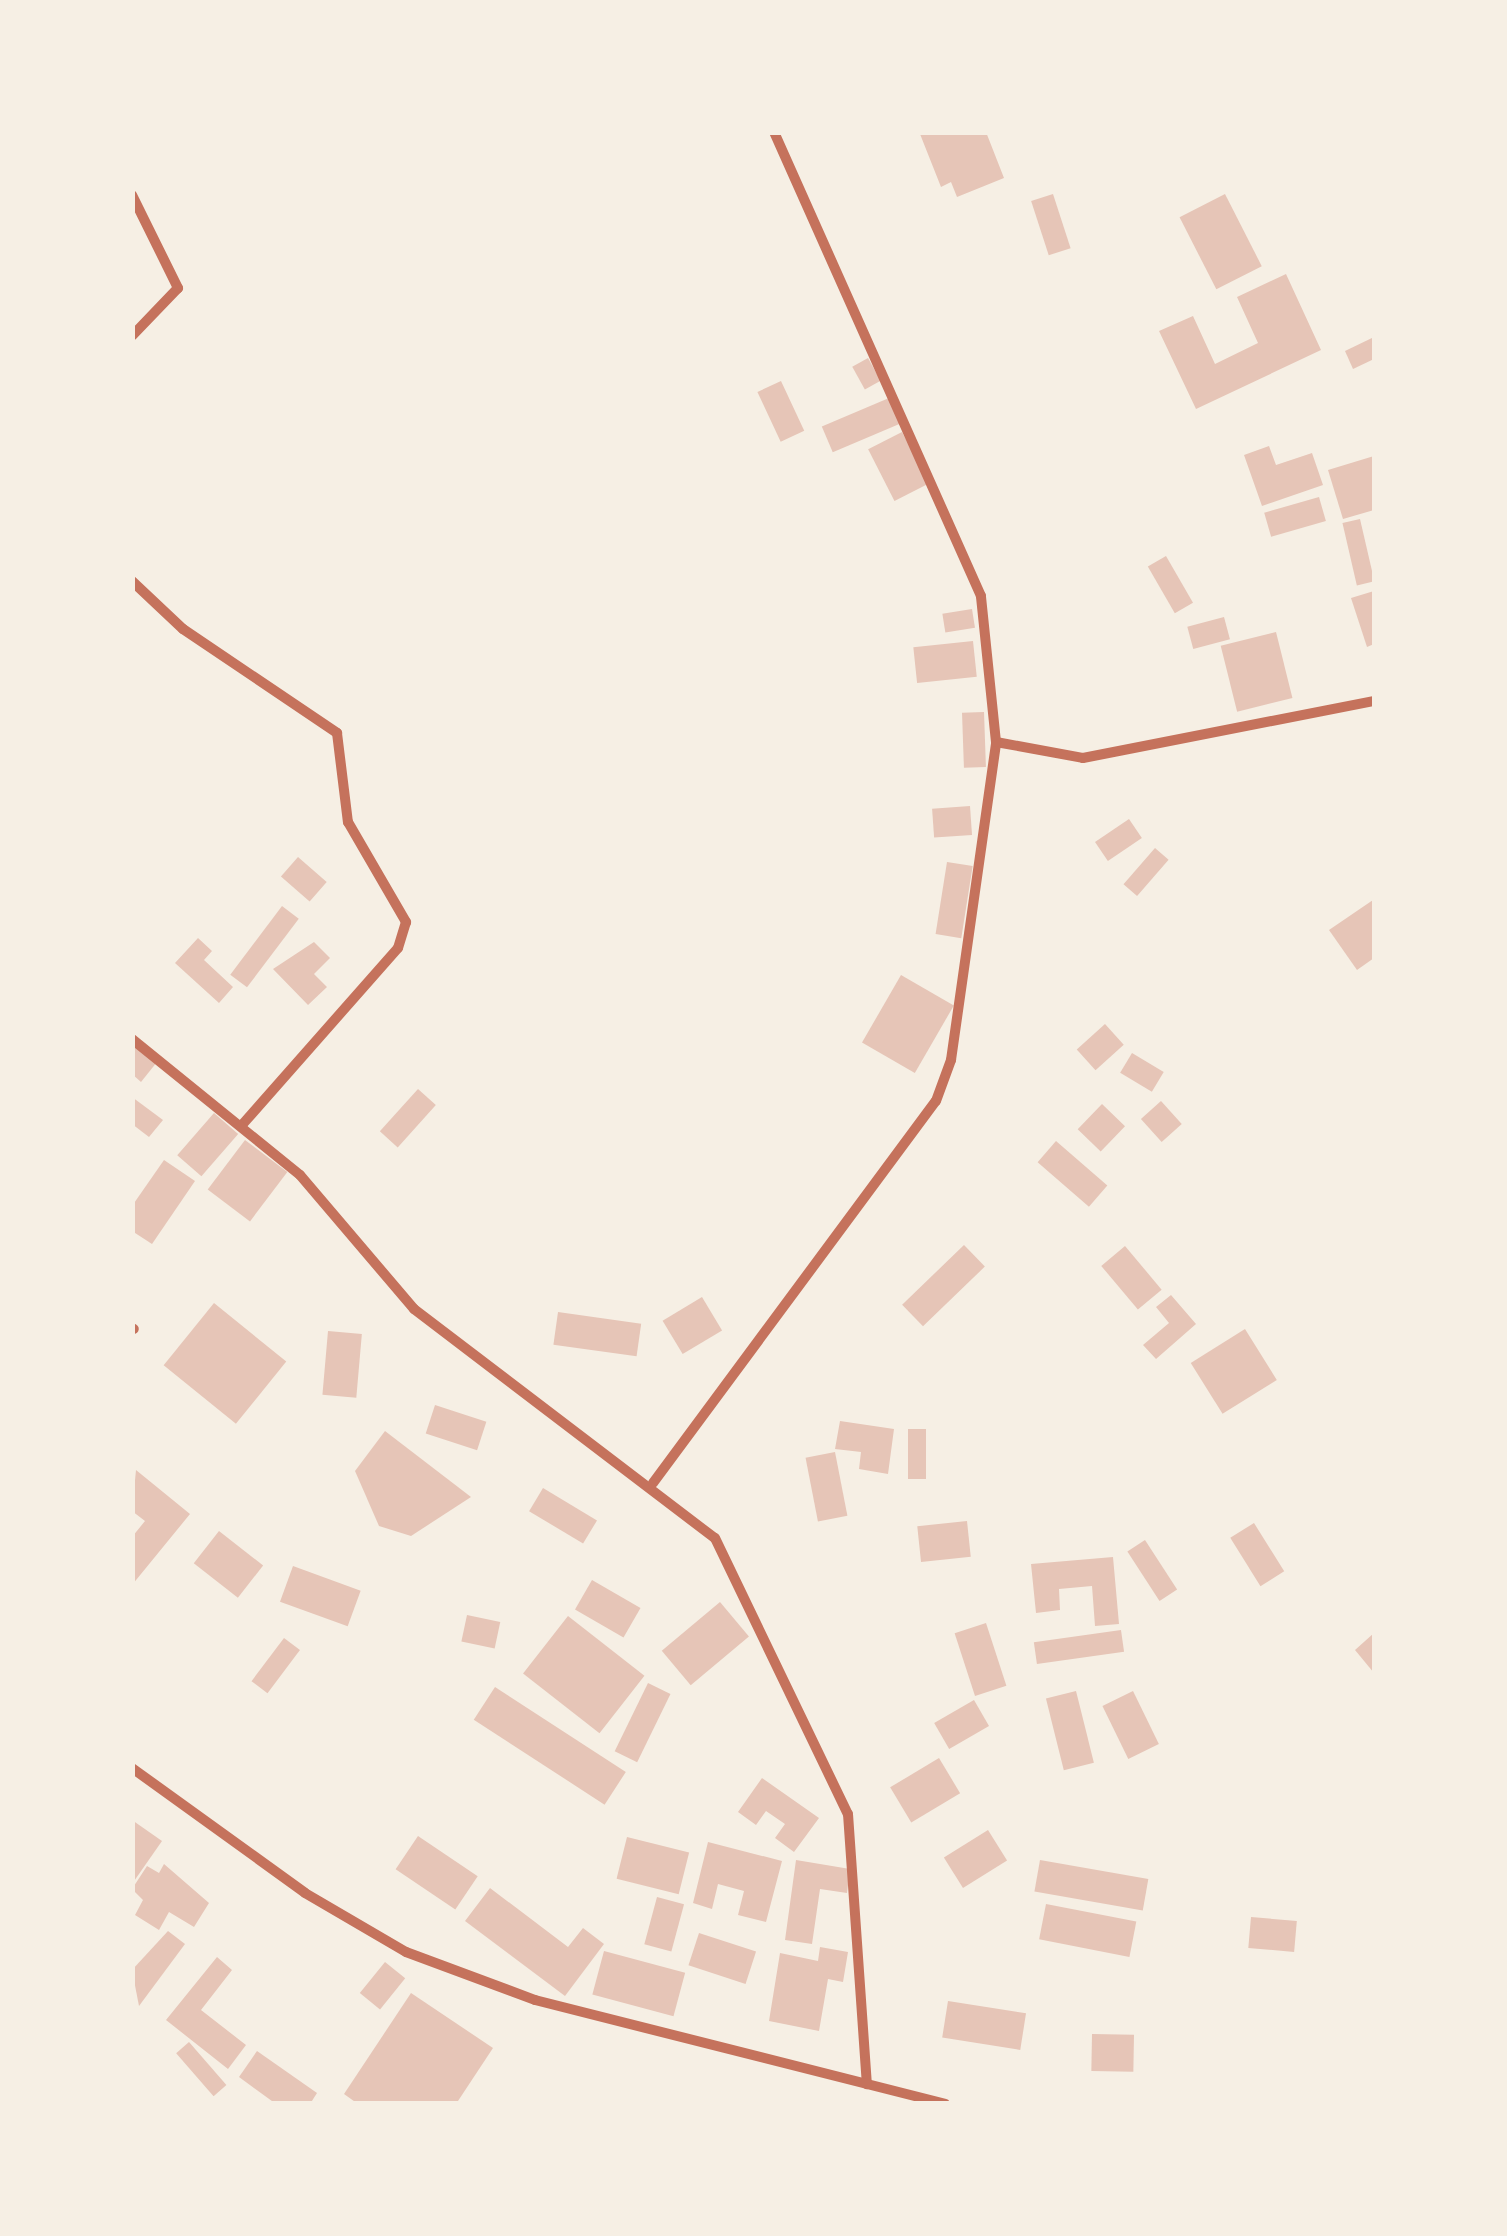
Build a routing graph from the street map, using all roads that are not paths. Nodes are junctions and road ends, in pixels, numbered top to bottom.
1 (774, 132) edge
2 (132, 195) edge
3 (132, 336) edge
4 (132, 581) edge
5 (1374, 701) edge
6 (996, 742) junction
7 (132, 1038) edge
8 (243, 1124) junction
9 (653, 1483) junction
10 (132, 1768) edge
11 (867, 2084) junction
12 (946, 2104) edge

1 - 6 street
2 - 3 street
4 - 8 street
5 - 6 street
6 - 9 street
7 - 8 street
8 - 9 street
9 - 11 street
10 - 11 street
11 - 12 street

